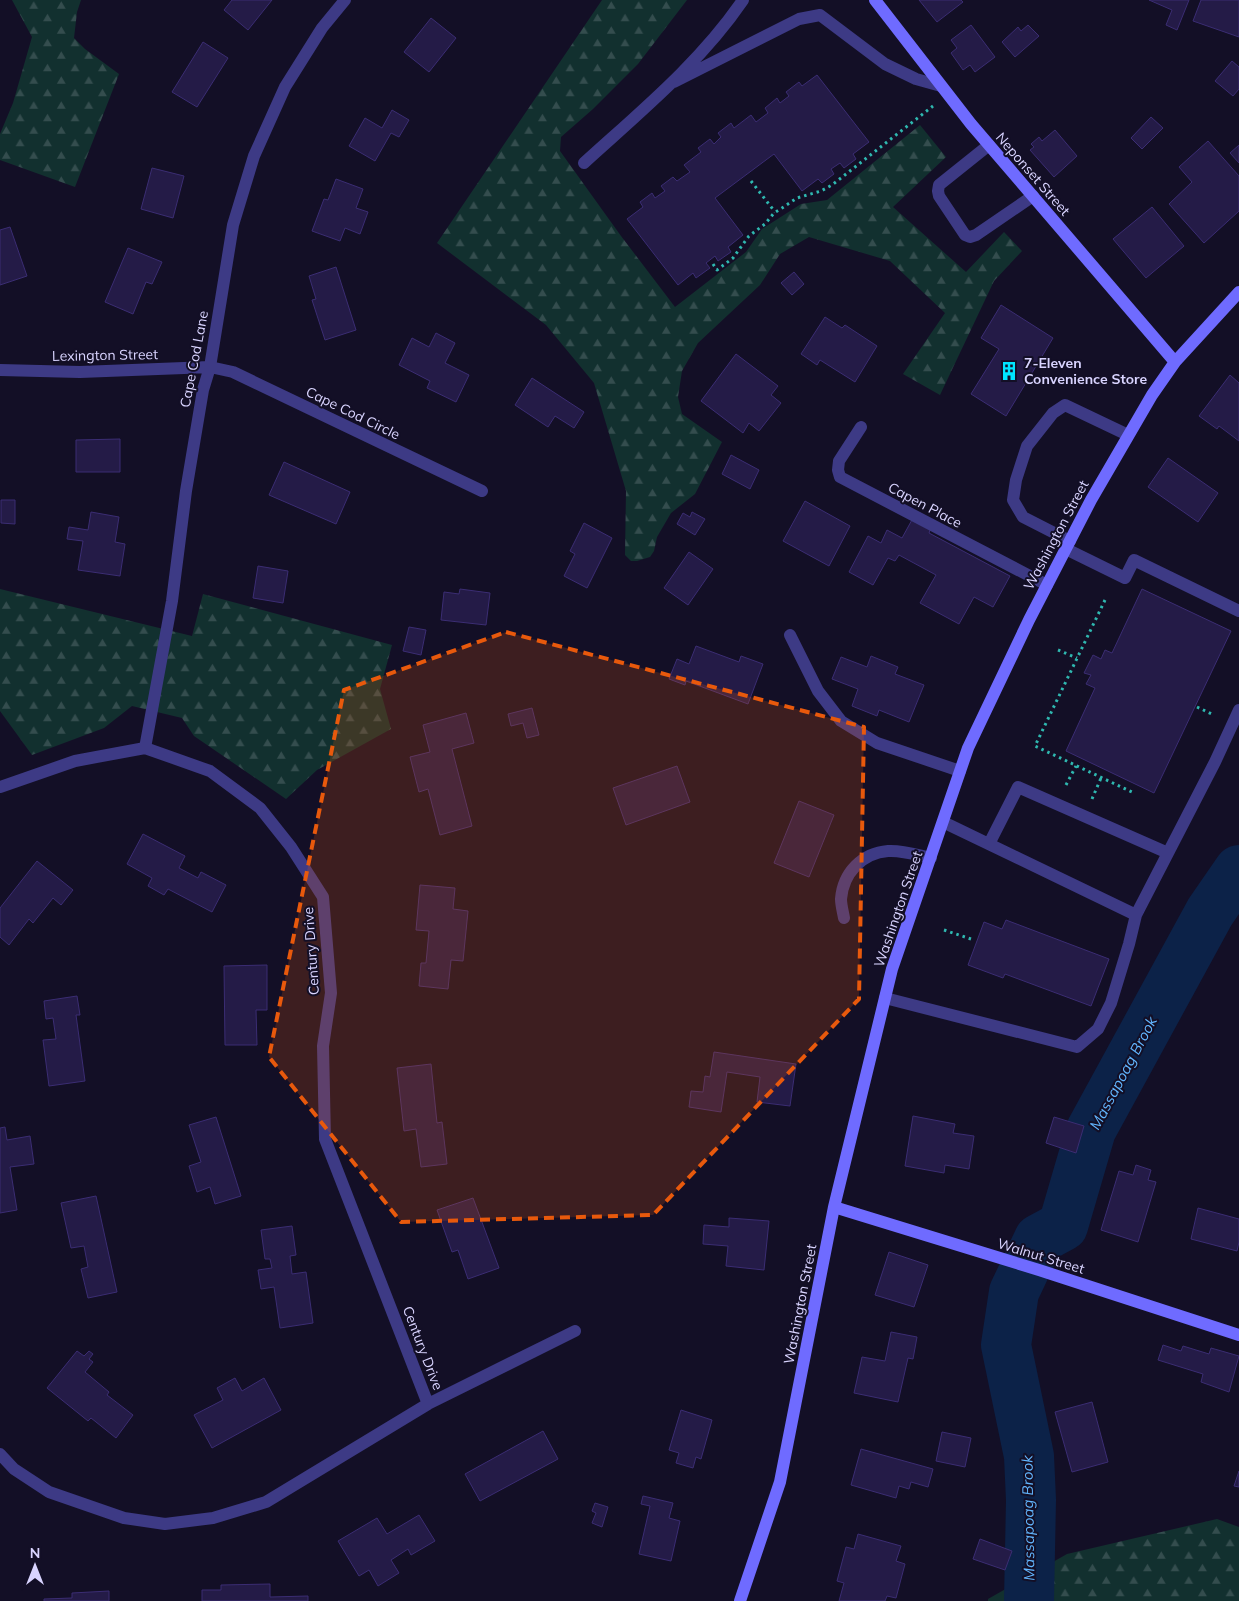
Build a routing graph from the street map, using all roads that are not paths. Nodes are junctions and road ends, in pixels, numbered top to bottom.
1 (345, 0) edge
2 (743, 0) edge
3 (875, 0) edge
4 (674, 82) junction
5 (941, 86) junction
6 (990, 145) junction
7 (584, 163) dead end
8 (1033, 196) junction
9 (1239, 292) edge
10 (1175, 362) junction
11 (210, 367) junction
12 (0, 370) edge
13 (861, 428) dead end
14 (1128, 435) junction
15 (482, 491) dead end
16 (1068, 545) junction
17 (1047, 585) junction
18 (1239, 611) edge
19 (790, 635) dead end
20 (1239, 710) edge
21 (145, 748) junction
22 (960, 771) junction
23 (0, 787) edge
24 (943, 822) junction
25 (990, 844) junction
26 (1168, 853) junction
27 (931, 858) junction
28 (1136, 915) junction
29 (844, 918) dead end
30 (885, 998) junction
31 (834, 1207) junction
32 (575, 1331) dead end
33 (1239, 1335) edge
34 (428, 1404) junction
35 (0, 1454) edge
36 (740, 1601) edge

1 - 11 street, Cape Cod Lane
2 - 4 street
3 - 5 main road, Neponset Street
4 - 5 street
4 - 7 street
5 - 6 main road, Neponset Street
6 - 8 main road, Neponset Street
6 - 8 street
8 - 10 main road, Neponset Street
9 - 10 main road, Washington Street
10 - 14 main road, Washington Street
11 - 12 street, Lexington Street
11 - 15 street, Cape Cod Circle
11 - 21 street, Cape Cod Lane
13 - 17 street, Capen Place
14 - 16 main road, Washington Street
14 - 16 street
16 - 17 main road, Washington Street
16 - 18 street
17 - 22 main road, Washington Street
19 - 22 street
20 - 26 street
21 - 23 street
21 - 34 street, Century Drive
22 - 24 main road, Washington Street
24 - 25 street
24 - 27 main road, Washington Street
25 - 26 street
25 - 28 street
26 - 28 street
27 - 29 street
27 - 30 main road, Washington Street
28 - 30 street
30 - 31 main road, Washington Street
31 - 33 main road, Walnut Street
31 - 36 main road, Washington Street
32 - 34 street, Century Drive
34 - 35 street, Century Drive

